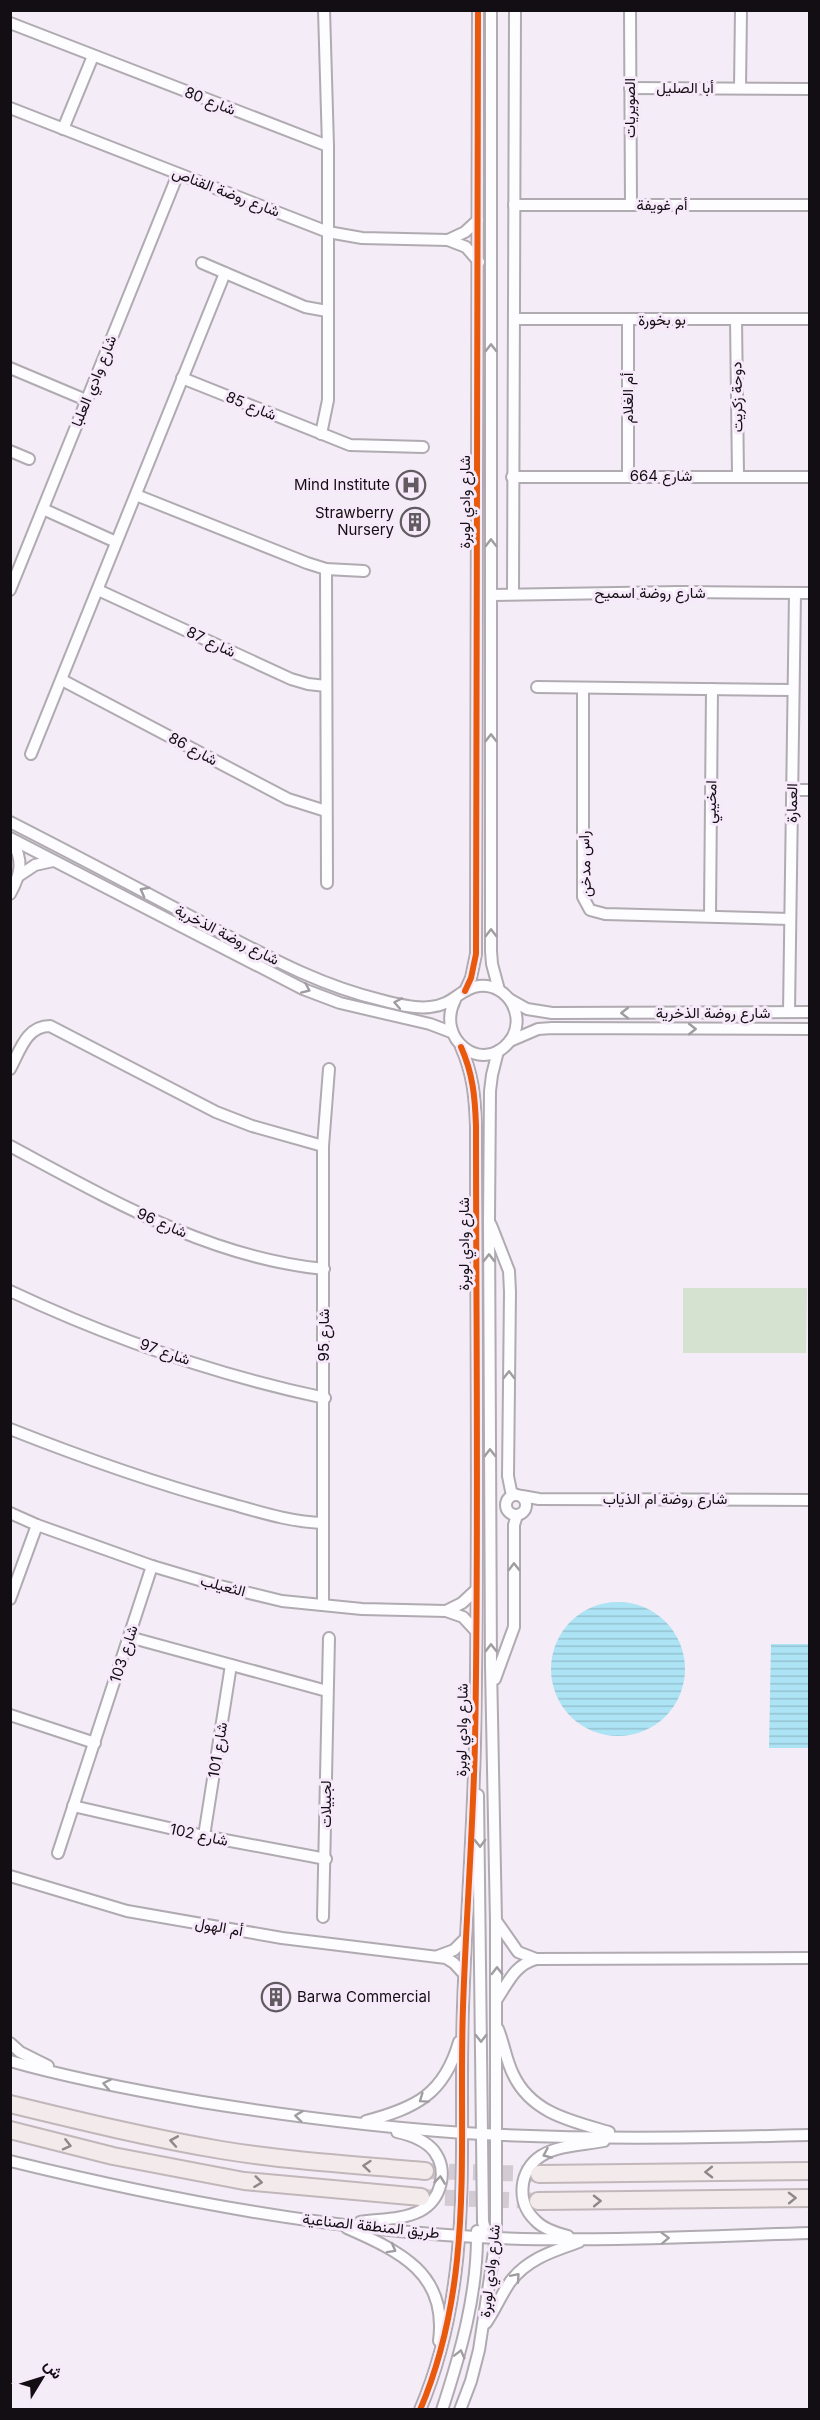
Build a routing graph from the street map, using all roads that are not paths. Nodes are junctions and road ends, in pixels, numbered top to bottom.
1 (324, 10) edge
2 (478, 10) edge
3 (491, 10) edge
4 (515, 10) edge
5 (630, 10) edge
6 (741, 10) edge
7 (10, 23) edge
8 (93, 56) junction
9 (630, 88) junction
10 (740, 88) junction
11 (810, 89) edge
12 (10, 108) edge
13 (63, 129) junction
14 (328, 146) junction
15 (178, 174) junction
16 (514, 205) junction
17 (631, 205) junction
18 (810, 205) edge
19 (478, 220) junction
20 (328, 232) junction
21 (448, 240) junction
22 (479, 262) junction
23 (202, 263) dead end
24 (225, 273) junction
25 (327, 311) junction
26 (514, 319) junction
27 (736, 319) junction
28 (810, 319) edge
29 (628, 320) junction
30 (10, 368) edge
31 (182, 378) junction
32 (86, 400) junction
33 (321, 434) junction
34 (423, 447) dead end
35 (10, 451) edge
36 (29, 459) dead end
37 (738, 475) junction
38 (628, 476) junction
39 (512, 477) junction
40 (810, 477) edge
41 (136, 495) junction
42 (43, 509) junction
43 (116, 542) junction
44 (326, 570) junction
45 (364, 571) dead end
46 (10, 590) edge
47 (98, 590) junction
48 (795, 593) junction
49 (810, 593) edge
50 (513, 594) junction
51 (491, 595) junction
52 (62, 680) junction
53 (326, 686) junction
54 (537, 687) dead end
55 (583, 688) junction
56 (712, 689) junction
57 (792, 690) junction
58 (32, 754) dead end
59 (792, 790) junction
60 (810, 790) edge
61 (327, 811) junction
62 (10, 822) edge
63 (11, 839) edge
64 (53, 861) junction
65 (20, 875) junction
66 (327, 883) dead end
67 (10, 894) edge
68 (710, 915) junction
69 (790, 919) junction
70 (499, 990) junction
71 (465, 991) junction
72 (455, 1000) junction
73 (510, 1000) junction
74 (789, 1012) junction
75 (810, 1012) edge
76 (810, 1029) edge
77 (451, 1032) junction
78 (510, 1041) junction
79 (461, 1047) junction
80 (498, 1051) junction
81 (10, 1069) edge
82 (329, 1069) dead end
83 (10, 1146) edge
84 (323, 1146) junction
85 (489, 1220) junction
86 (324, 1269) junction
87 (10, 1291) edge
88 (325, 1398) junction
89 (10, 1429) edge
90 (518, 1496) junction
91 (810, 1500) edge
92 (810, 1505) edge
93 (526, 1508) junction
94 (10, 1513) edge
95 (517, 1515) junction
96 (323, 1523) junction
97 (37, 1525) junction
98 (152, 1566) junction
99 (476, 1590) junction
100 (11, 1599) edge
101 (323, 1605) junction
102 (446, 1611) junction
103 (475, 1630) junction
104 (129, 1637) junction
105 (329, 1638) dead end
106 (231, 1665) junction
107 (327, 1691) junction
108 (10, 1715) edge
109 (95, 1743) junction
110 (475, 1743) junction
111 (493, 1748) junction
112 (73, 1806) junction
113 (204, 1836) junction
114 (58, 1853) dead end
115 (326, 1859) junction
116 (10, 1876) edge
117 (323, 1917) dead end
118 (496, 1922) junction
119 (465, 1939) junction
120 (432, 1957) junction
121 (810, 1958) edge
122 (536, 1959) junction
123 (464, 1974) junction
124 (497, 1999) junction
125 (496, 2024) junction
126 (462, 2032) junction
127 (10, 2043) edge
128 (10, 2061) edge
129 (73, 2077) junction
130 (10, 2104) edge
131 (357, 2124) junction
132 (10, 2130) edge
133 (463, 2133) junction
134 (482, 2134) junction
135 (495, 2134) junction
136 (810, 2135) edge
137 (624, 2137) junction
138 (10, 2160) edge
139 (425, 2171) tunnel mouth
140 (810, 2171) edge
141 (539, 2174) tunnel mouth
142 (422, 2198) tunnel mouth
143 (810, 2198) edge
144 (538, 2201) tunnel mouth
145 (339, 2224) junction
146 (810, 2233) edge
147 (461, 2235) junction
148 (477, 2237) junction
149 (496, 2238) junction
150 (586, 2240) junction
151 (484, 2326) junction
152 (434, 2374) junction
153 (420, 2409) edge
154 (442, 2409) edge
155 (460, 2409) edge

1 - 14 street
2 - 19 street, شارع وادي لوبرة
51 -> 3 street, شارع وادي لوبرة
4 - 16 street
5 - 9 street, الصويريات
6 - 10 street
7 - 8 street, شارع 80
8 - 13 street
8 - 14 street, شارع 80
9 - 10 street, أبا الصليل
9 - 17 street, الصويريات
10 - 11 street, أبا الصليل
12 - 13 street, شارع روضة القناص
13 - 15 street, شارع روضة القناص
14 - 20 street
15 - 20 street, شارع روضة القناص
15 - 32 street, شارع وادي العلبا
16 - 17 street, أم غويفة
16 - 26 street
17 - 18 street, أم غويفة
19 - 21 street
19 - 22 street, شارع وادي لوبرة
20 - 21 street, شارع روضة القناص
20 - 25 street
21 - 22 street, شارع روضة القناص
22 - 71 street, شارع وادي لوبرة
23 - 24 street
24 - 25 street
24 - 31 street
25 - 33 street
26 - 29 street, بو بخورة
26 - 39 street
27 - 28 street, بو بخورة
27 - 29 street, بو بخورة
27 - 37 street, دوحة زكريت
29 - 38 street, أم الغلام
30 - 32 street
31 - 33 street, شارع 85
31 - 41 street
32 - 42 street, شارع وادي العلبا
33 - 34 street, شارع 85
35 - 36 street
37 - 38 street, شارع 664
37 - 40 street, شارع 664
38 - 39 street, شارع 664
39 - 50 street
41 - 43 street
41 - 44 street
42 - 43 street
42 - 46 street, شارع وادي العلبا
43 - 47 street
44 - 45 street
44 - 53 street
47 - 52 street
47 - 53 street, شارع 87
48 - 49 street, شارع روضة اسميح
48 - 50 street, شارع روضة اسميح
48 - 57 street, العمارة
50 - 51 street, شارع روضة اسميح
70 -> 51 street, شارع وادي لوبرة
52 - 58 street
52 - 61 street, شارع 86
53 - 61 street
54 - 55 street
55 - 56 street
55 - 68 street, راس مدخن
56 - 57 street
56 - 68 street, امخيبي
57 - 59 street, العمارة
59 - 60 street
59 - 69 street, العمارة
61 - 66 street
72 -> 62 street, شارع روضة الذخرية
63 - 64 street, شارع روضة الذخرية
63 - 65 street
64 - 65 street
64 -> 77 street, شارع روضة الذخرية
65 - 67 street
68 - 69 street, راس مدخن
69 - 74 street, العمارة
70 - 71 street
70 - 73 street
71 - 72 street
72 - 77 street
74 -> 73 street, شارع روضة الذخرية
73 - 78 street
74 - 75 street, شارع روضة الذخرية
78 -> 76 street, شارع روضة الذخرية
77 - 79 street
78 - 80 street
79 - 80 street
79 - 99 street, شارع وادي لوبرة
80 - 85 street, شارع وادي لوبرة
81 - 84 street
82 - 84 street, شارع 95
83 - 86 street, شارع 96
84 - 86 street, شارع 95
90 -> 85 street
111 -> 85 street, شارع وادي لوبرة
86 - 88 street, شارع 95
87 - 88 street, شارع 97
88 - 96 street, شارع 95
89 - 96 street
90 - 91 street, شارع روضة ام الذياب
90 - 93 street
90 - 95 street
92 - 93 street, شارع روضة ام الذياب
93 - 95 street
94 - 97 street, الثعيلب
111 -> 95 street
96 - 101 street, شارع 95
97 - 98 street, الثعيلب
97 - 100 street
98 - 101 street, الثعيلب
98 - 104 street, شارع 103
99 - 102 street
99 - 103 street, شارع وادي لوبرة
101 - 102 street, الثعيلب
102 - 103 street, الثعيلب
103 - 110 street, شارع وادي لوبرة
104 - 106 street
104 - 109 street, شارع 103
105 - 107 street, لجبيلات
106 - 107 street
106 - 113 street, شارع 101
107 - 115 street, لجبيلات
108 - 109 street
109 - 112 street, شارع 103
110 - 119 street, شارع وادي لوبرة
110 -> 134 street
111 - 118 street, شارع وادي لوبرة
112 - 113 street, شارع 102
112 - 114 street, شارع 103
113 - 115 street, شارع 102
115 - 117 street, لجبيلات
116 - 120 street, أم الهول
118 - 122 street
124 -> 118 street, شارع وادي لوبرة
119 - 120 street
119 - 123 street, شارع وادي لوبرة
120 - 123 street, أم الهول
121 - 122 street
122 - 124 street
123 - 126 street, شارع وادي لوبرة
124 - 125 street, شارع وادي لوبرة
125 - 135 street, شارع وادي لوبرة
125 - 137 street
126 -> 131 street
126 - 133 street, شارع وادي لوبرة
127 - 129 street
128 - 129 street
131 -> 129 street
139 -> 130 highway
131 - 133 street
145 -> 131 street
132 -> 142 highway, طريق المنطقة الصناعية
133 - 134 street
133 - 147 street, شارع وادي لوبرة
133 - 148 street
134 - 135 street
134 - 149 street
135 - 137 street
135 - 149 street, شارع وادي لوبرة
136 - 137 street
137 -> 150 street
138 - 145 street, طريق المنطقة الصناعية
140 -> 141 highway
144 -> 143 highway
145 - 147 street, طريق المنطقة الصناعية
145 -> 152 street
150 -> 146 street, طريق المنطقة الصناعية
147 - 148 street, طريق المنطقة الصناعية
147 - 152 street, شارع وادي لوبرة
148 - 149 street, طريق المنطقة الصناعية
154 -> 148 street
149 - 150 street, طريق المنطقة الصناعية
149 - 151 street, شارع وادي لوبرة
151 -> 150 street
151 - 155 street, شارع وادي لوبرة
152 - 153 street, شارع وادي لوبرة

